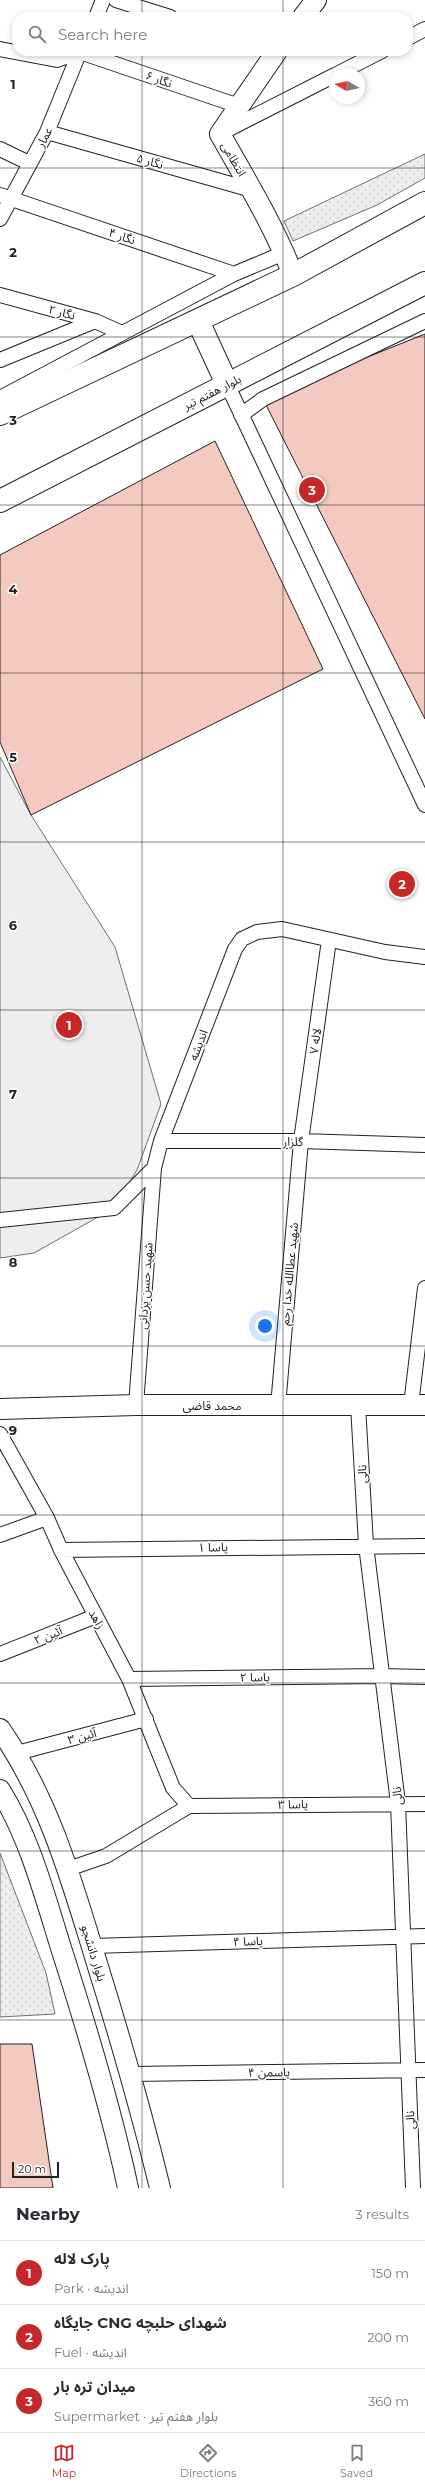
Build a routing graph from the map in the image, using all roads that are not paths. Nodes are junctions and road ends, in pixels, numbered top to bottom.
1 (103, 0) edge
2 (116, 0) edge
3 (316, 0) edge
4 (98, 12) edge
5 (154, 12) edge
6 (307, 12) edge
7 (425, 29) edge
8 (413, 35) edge
9 (0, 49) edge
10 (12, 51) edge
11 (36, 56) edge
12 (67, 56) edge
13 (78, 56) edge
14 (94, 56) edge
15 (274, 56) edge
16 (372, 56) edge
17 (348, 68) edge
18 (329, 78) edge
19 (239, 106) junction
20 (47, 132) junction
21 (220, 134) junction
22 (0, 149) edge
23 (29, 163) junction
24 (252, 190) junction
25 (6, 197) edge
26 (425, 203) edge
27 (0, 219) edge
28 (284, 253) junction
29 (234, 274) junction
30 (293, 275) junction
31 (425, 283) edge
32 (0, 295) edge
33 (95, 321) junction
34 (198, 321) junction
35 (425, 321) edge
36 (122, 333) junction
37 (0, 360) edge
38 (227, 384) junction
39 (0, 398) edge
40 (0, 414) edge
41 (240, 415) junction
42 (0, 501) edge
43 (425, 805) edge
44 (329, 940) junction
45 (425, 957) edge
46 (301, 1141) junction
47 (161, 1142) junction
48 (425, 1145) edge
49 (154, 1168) junction
50 (0, 1220) edge
51 (425, 1288) edge
52 (136, 1405) junction
53 (358, 1405) junction
54 (418, 1405) edge
55 (278, 1406) junction
56 (0, 1409) edge
57 (0, 1434) edge
58 (47, 1518) junction
59 (0, 1535) edge
60 (366, 1545) junction
61 (425, 1546) edge
62 (61, 1550) junction
63 (96, 1616) junction
64 (0, 1654) edge
65 (381, 1676) junction
66 (425, 1677) edge
67 (129, 1679) junction
68 (146, 1719) junction
69 (0, 1729) edge
70 (17, 1753) junction
71 (0, 1790) edge
72 (398, 1803) junction
73 (425, 1804) edge
74 (189, 1806) junction
75 (68, 1869) junction
76 (404, 1936) junction
77 (425, 1936) edge
78 (92, 1946) junction
79 (408, 2069) junction
80 (425, 2070) edge
81 (131, 2074) junction
82 (146, 2130) junction
83 (117, 2135) junction
84 (128, 2188) edge
85 (160, 2188) edge
86 (413, 2188) edge

1 - 4 street
2 - 5 street
3 - 6 main road
7 - 8 street
9 - 10 street
11 - 12 street
13 - 20 street, عمار
14 - 19 street, نگار ۶
15 - 19 main road, انتظامی
16 - 17 street
18 - 21 street
19 - 21 main road, انتظامی
20 - 23 street, عمار
20 - 24 street, نگار ۵
21 - 24 main road, انتظامی
22 - 23 street
23 - 25 street, عمار
24 - 28 main road, انتظامی
25 - 27 street, عمار
25 - 29 street, نگار ۴
26 - 30 main road
28 - 29 street
28 - 30 main road, انتظامی
29 - 36 street
30 - 34 main road
31 - 38 main road, بلوار هفتم تیر
32 - 33 street, نگار ۲
33 - 36 street, نگار ۲
33 - 37 street
34 - 38 main road
34 - 40 main road
35 - 41 street
36 - 39 street
38 - 41 street
38 - 42 main road, بلوار هفتم تیر
41 - 43 street
44 - 45 street, اندیشه
44 - 46 street, لاله ۷
44 - 47 street, اندیشه
46 - 47 street, گلزار
46 - 48 street, گلزار
46 - 55 street, شهید عطاالله خدا رحم
47 - 49 street, اندیشه
49 - 50 street, اندیشه
49 - 52 street, شهید حسن یزدانی
51 - 54 street
52 - 55 main road, محمد قاضی
52 - 56 main road, محمد قاضی
53 - 54 main road, محمد قاضی
53 - 55 main road, محمد قاضی
53 - 60 street, نالی
57 - 58 street, زاهد
58 - 59 street
58 - 62 street, زاهد
60 - 61 street, یاسا ۱
60 - 62 street, یاسا ۱
60 - 65 street, نالی
62 - 63 street, زاهد
63 - 64 street, آئین ۲
63 - 67 street, زاهد
65 - 66 street, یاسا ۲
65 - 67 street, یاسا ۲
65 - 72 street, نالی
67 - 68 street, زاهد
68 - 70 street, آئین ۳
68 - 74 street, زاهد
69 - 70 main road, بلوار دانشجو
70 - 75 main road, بلوار دانشجو
71 - 83 main road
72 - 73 street, یاسا ۳
72 - 74 street, یاسا ۳
72 - 76 street, نالی
74 - 75 street
75 - 78 main road, بلوار دانشجو
76 - 77 street, یاسا ۴
76 - 78 street, یاسا ۴
76 - 79 street, نالی
78 - 81 main road, بلوار دانشجو
79 - 80 street, یاسمن ۴
79 - 81 street, یاسمن ۴
79 - 86 street, نالی
81 - 82 main road, بلوار دانشجو
82 - 83 main road
82 - 85 main road, بلوار دانشجو
83 - 84 main road

